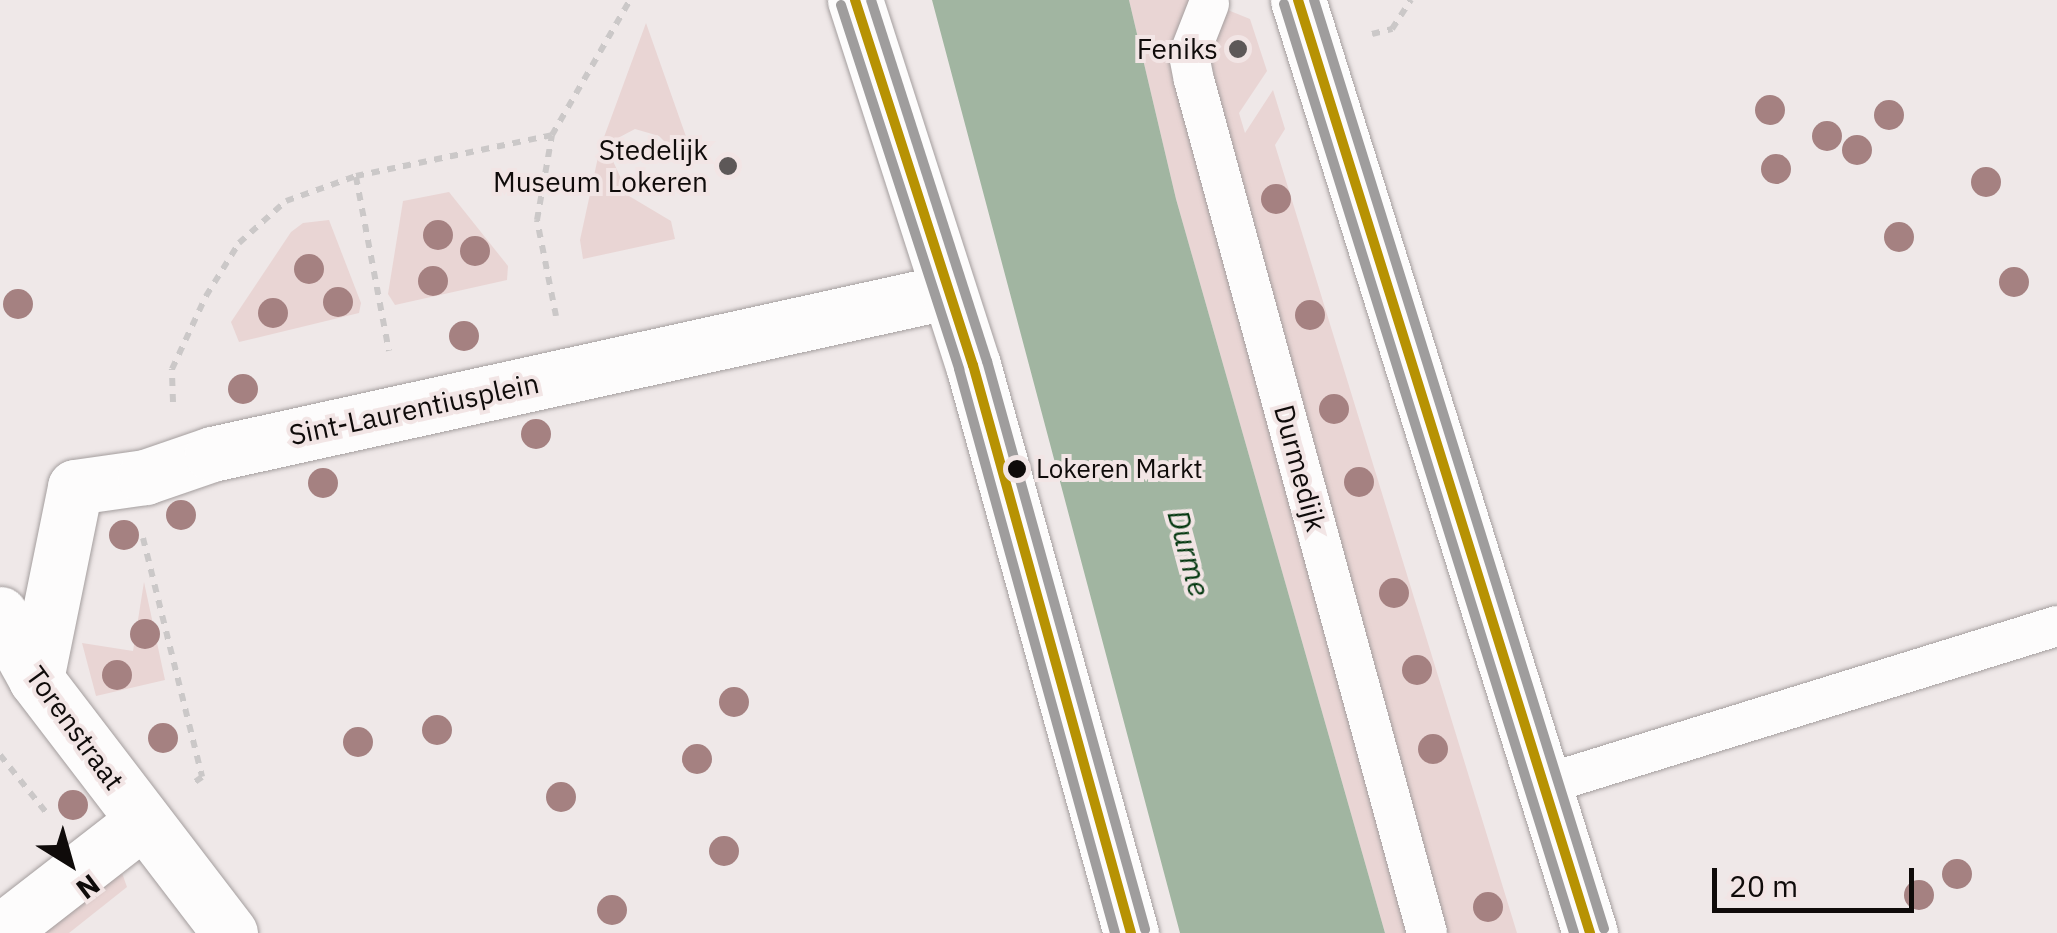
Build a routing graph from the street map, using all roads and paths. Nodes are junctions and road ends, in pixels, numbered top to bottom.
1 (630, 0) edge
2 (854, 0) edge
3 (1209, 4) dead end
4 (1312, 6) edge
5 (552, 135) junction
6 (356, 176) junction
7 (946, 292) junction
8 (570, 376) junction
9 (406, 410) junction
10 (182, 463) junction
11 (129, 479) junction
12 (0, 614) edge
13 (2057, 626) edge
14 (36, 679) junction
15 (0, 755) edge
16 (1542, 785) junction
17 (144, 821) junction
18 (87, 864) junction
19 (0, 932) edge
20 (230, 933) edge
21 (1131, 933) edge
22 (1427, 933) edge
23 (1590, 933) edge

1 - 5 path
2 - 7 street
3 - 22 lane, Durmedijk
4 - 16 street
5 - 6 path
5 - 8 path
6 - 9 path
6 - 10 path
7 - 8 street, Sint-Laurentiusplein
7 - 21 street
8 - 9 street, Sint-Laurentiusplein
9 - 10 street, Sint-Laurentiusplein
10 - 11 street, Sint-Laurentiusplein
11 - 14 street, Sint-Laurentiusplein
11 - 17 path
12 - 14 street, Torenstraat
13 - 16 lane
14 - 17 street, Torenstraat
15 - 18 path
16 - 23 street
17 - 18 street
17 - 20 street, Torenstraat
18 - 19 street

